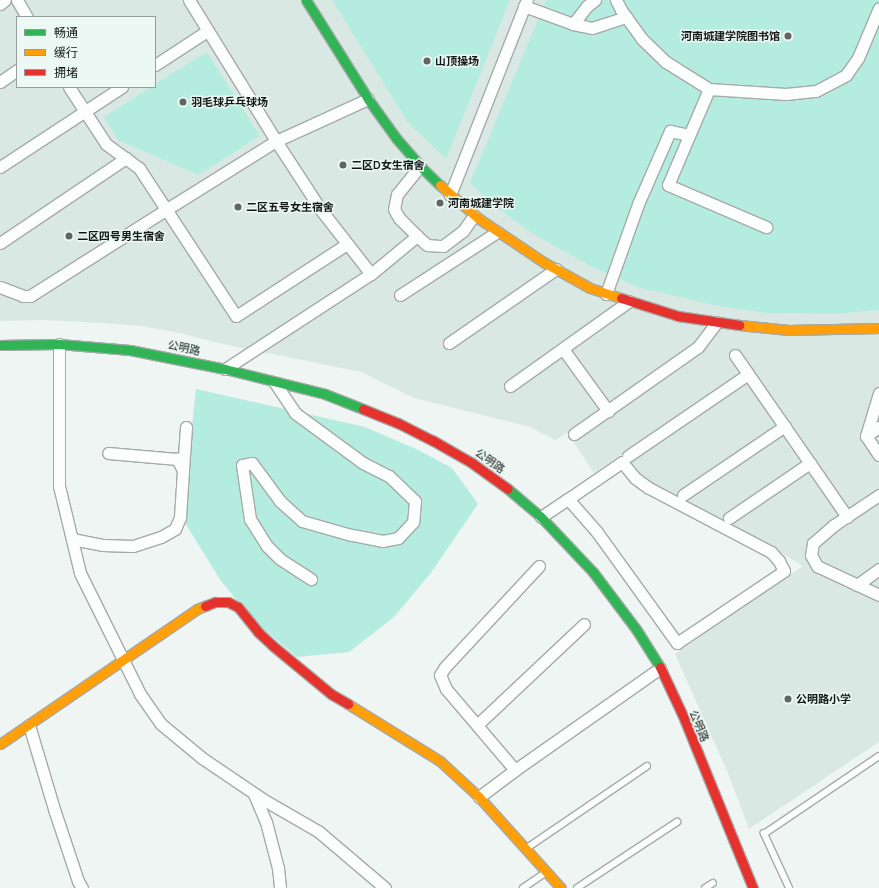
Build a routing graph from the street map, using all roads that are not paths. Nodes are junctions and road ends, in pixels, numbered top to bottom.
1 (5, 0) edge
2 (17, 0) edge
3 (189, 0) edge
4 (306, 0) edge
5 (594, 0) edge
6 (616, 0) edge
7 (526, 3) edge
8 (0, 4) edge
9 (879, 8) edge
10 (26, 16) edge
11 (626, 17) junction
12 (573, 24) junction
13 (207, 31) junction
14 (156, 64) edge
15 (16, 71) edge
16 (0, 82) edge
17 (70, 88) edge
18 (120, 88) edge
19 (709, 89) junction
20 (368, 99) junction
21 (84, 112) junction
22 (689, 135) junction
23 (276, 142) junction
24 (126, 158) junction
25 (420, 166) junction
26 (0, 167) edge
27 (450, 195) junction
28 (167, 209) junction
29 (474, 215) junction
30 (766, 227) dead end
31 (497, 232) junction
32 (417, 236) junction
33 (0, 243) edge
34 (347, 244) junction
35 (556, 269) junction
36 (371, 274) junction
37 (0, 287) edge
38 (606, 294) junction
39 (400, 295) dead end
40 (629, 301) junction
41 (717, 322) junction
42 (879, 328) edge
43 (449, 343) dead end
44 (59, 344) junction
45 (0, 345) edge
46 (563, 349) junction
47 (735, 355) dead end
48 (225, 369) junction
49 (748, 374) junction
50 (276, 383) junction
51 (510, 386) dead end
52 (879, 393) edge
53 (608, 411) junction
54 (785, 426) junction
55 (186, 427) dead end
56 (879, 427) edge
57 (574, 434) dead end
58 (866, 436) junction
59 (108, 453) dead end
60 (879, 455) edge
61 (628, 456) dead end
62 (810, 463) junction
63 (183, 470) junction
64 (879, 495) edge
65 (683, 496) dead end
66 (568, 499) junction
67 (542, 517) junction
68 (847, 517) junction
69 (729, 518) dead end
70 (72, 539) junction
71 (539, 566) dead end
72 (879, 569) edge
73 (311, 579) dead end
74 (857, 585) junction
75 (879, 595) edge
76 (584, 624) dead end
77 (123, 661) junction
78 (660, 668) junction
79 (29, 725) junction
80 (477, 725) junction
81 (0, 744) edge
82 (879, 756) edge
83 (647, 766) dead end
84 (515, 770) junction
85 (254, 794) junction
86 (479, 797) junction
87 (677, 822) dead end
88 (527, 849) junction
89 (547, 871) junction
90 (713, 883) dead end
91 (82, 888) edge
92 (280, 888) edge
93 (385, 888) edge
94 (523, 888) edge
95 (561, 888) edge
96 (577, 888) edge
97 (705, 888) edge
98 (753, 888) edge
99 (788, 888) edge

1 - 8 street
2 - 10 street
3 - 13 street
4 - 20 street
5 - 12 street
6 - 11 street
7 - 12 street
7 - 27 street
9 - 19 street
11 - 12 street
11 - 19 street
13 - 14 street
13 - 23 street
15 - 16 street
17 - 21 street
18 - 21 street
19 - 22 street
20 - 23 street
20 - 25 street
21 - 24 street
21 - 26 street
22 - 30 street
22 - 38 street
23 - 28 street
23 - 34 street
24 - 28 street
24 - 33 street
25 - 27 street
25 - 32 street
27 - 29 street
28 - 34 street
28 - 37 street
29 - 31 street
29 - 32 street
31 - 35 street
31 - 39 street
32 - 36 street
34 - 36 street
35 - 38 street
35 - 43 street
36 - 48 street
38 - 40 street
40 - 41 street
40 - 46 street
41 - 42 street
41 - 53 street
44 - 45 street, 公明路
44 - 48 street, 公明路
44 - 70 street
46 - 51 street
46 - 53 street
47 - 49 street
48 - 50 street, 公明路
49 - 54 street
49 - 61 street
50 - 67 street, 公明路
50 - 73 street
52 - 58 street
53 - 57 street
54 - 62 street
54 - 65 street
55 - 63 street
56 - 58 street
58 - 60 street
59 - 63 street
62 - 68 street
62 - 69 street
63 - 70 street
64 - 68 street
66 - 66 street
66 - 67 street
67 - 78 street, 公明路
68 - 74 street
70 - 77 street
71 - 80 street
72 - 74 street
74 - 75 street
76 - 80 street
77 - 79 street
77 - 85 street
77 - 86 street
78 - 84 street
78 - 98 street, 公明路
79 - 81 street
79 - 91 street
80 - 84 street
82 - 99 lane
83 - 88 lane
84 - 86 street
85 - 92 street
85 - 93 street
86 - 88 street
87 - 96 lane
88 - 89 street
89 - 94 lane
89 - 95 street
90 - 97 lane

